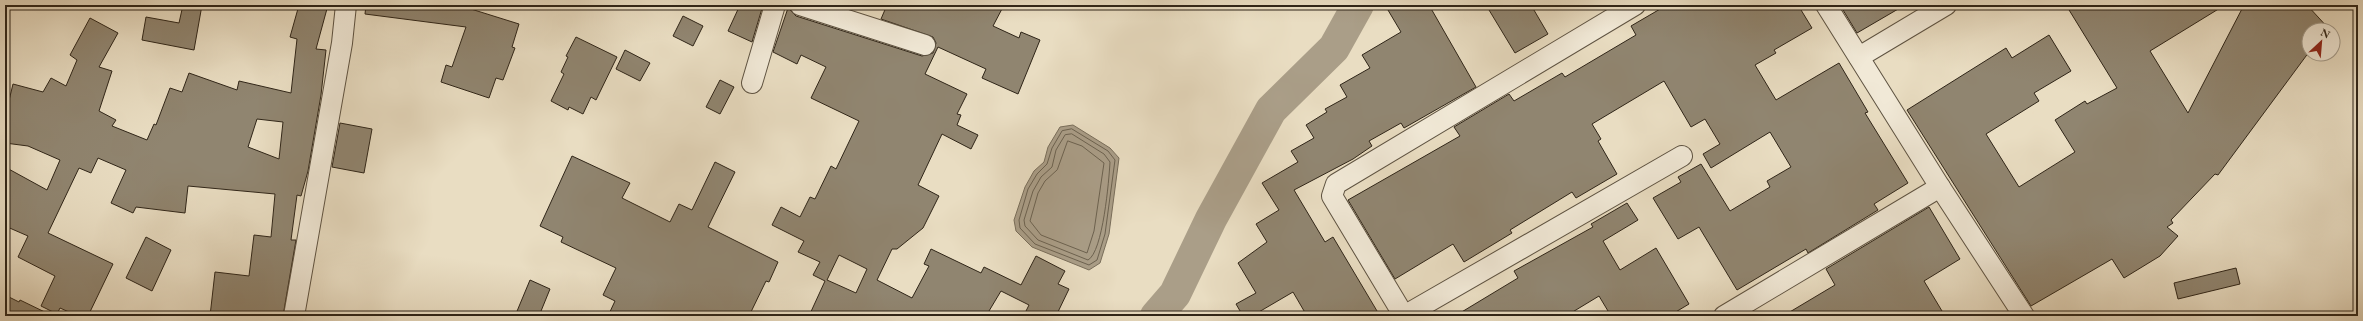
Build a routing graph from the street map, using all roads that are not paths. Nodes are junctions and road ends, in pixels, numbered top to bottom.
1 (346, 5) edge
2 (775, 5) edge
3 (800, 5) edge
4 (1635, 5) edge
5 (1826, 5) edge
6 (1946, 5) edge
7 (925, 46) dead end
8 (1859, 57) junction
9 (752, 83) dead end
10 (1682, 156) dead end
11 (1940, 187) junction
12 (294, 316) edge
13 (1404, 316) edge
14 (1724, 316) edge
15 (2024, 316) edge

1 - 12 street
2 - 9 street
3 - 7 street
4 - 13 street
5 - 8 street
6 - 8 street
8 - 11 street
10 - 13 street
11 - 14 street
11 - 15 street

